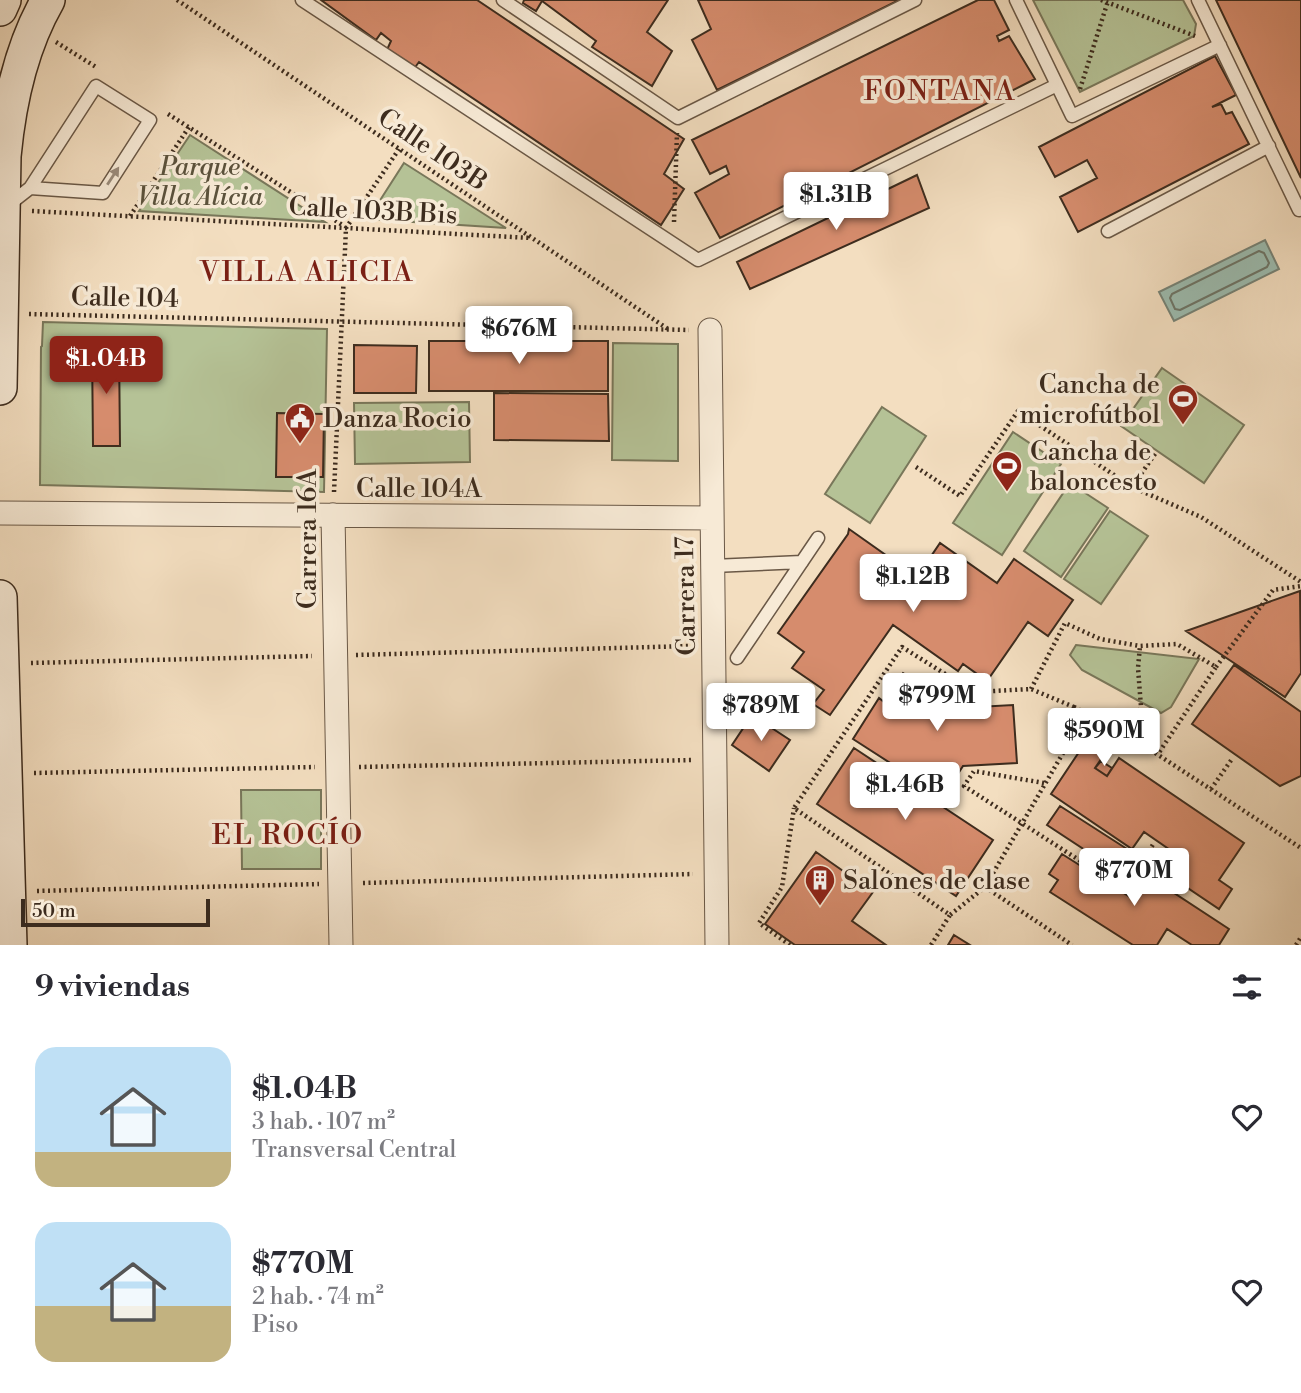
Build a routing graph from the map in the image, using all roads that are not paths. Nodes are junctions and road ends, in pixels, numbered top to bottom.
1 (4, 0) edge
2 (302, 0) edge
3 (503, 0) edge
4 (915, 0) edge
5 (1016, 0) edge
6 (1198, 0) edge
7 (0, 9) edge
8 (42, 14) edge
9 (1220, 46) junction
10 (1057, 85) junction
11 (1269, 146) junction
12 (30, 188) junction
13 (3, 209) junction
14 (1299, 209) dead end
15 (1108, 231) dead end
16 (1, 313) edge
17 (710, 330) road end
18 (0, 388) edge
19 (0, 513) edge
20 (333, 515) junction
21 (712, 518) junction
22 (818, 538) dead end
23 (802, 562) junction
24 (713, 566) junction
25 (0, 597) edge
26 (737, 659) dead end
27 (10, 945) edge
28 (341, 945) edge
29 (717, 945) edge

1 - 7 main road
2 - 10 lane
3 - 4 lane
5 - 10 lane
6 - 9 lane
8 - 13 main road
9 - 10 lane
9 - 11 lane
11 - 14 lane
11 - 15 lane
12 -> 12 lane
12 - 13 lane
13 - 16 main road
16 - 18 main road
17 - 21 street, Carrera 17
19 - 20 street, Calle 104A
20 - 21 street, Calle 104A
20 - 28 street, Carrera 16A
21 - 24 street, Carrera 17
22 - 23 lane
23 - 24 lane
23 - 26 lane
24 - 29 street, Carrera 17
25 - 27 main road

